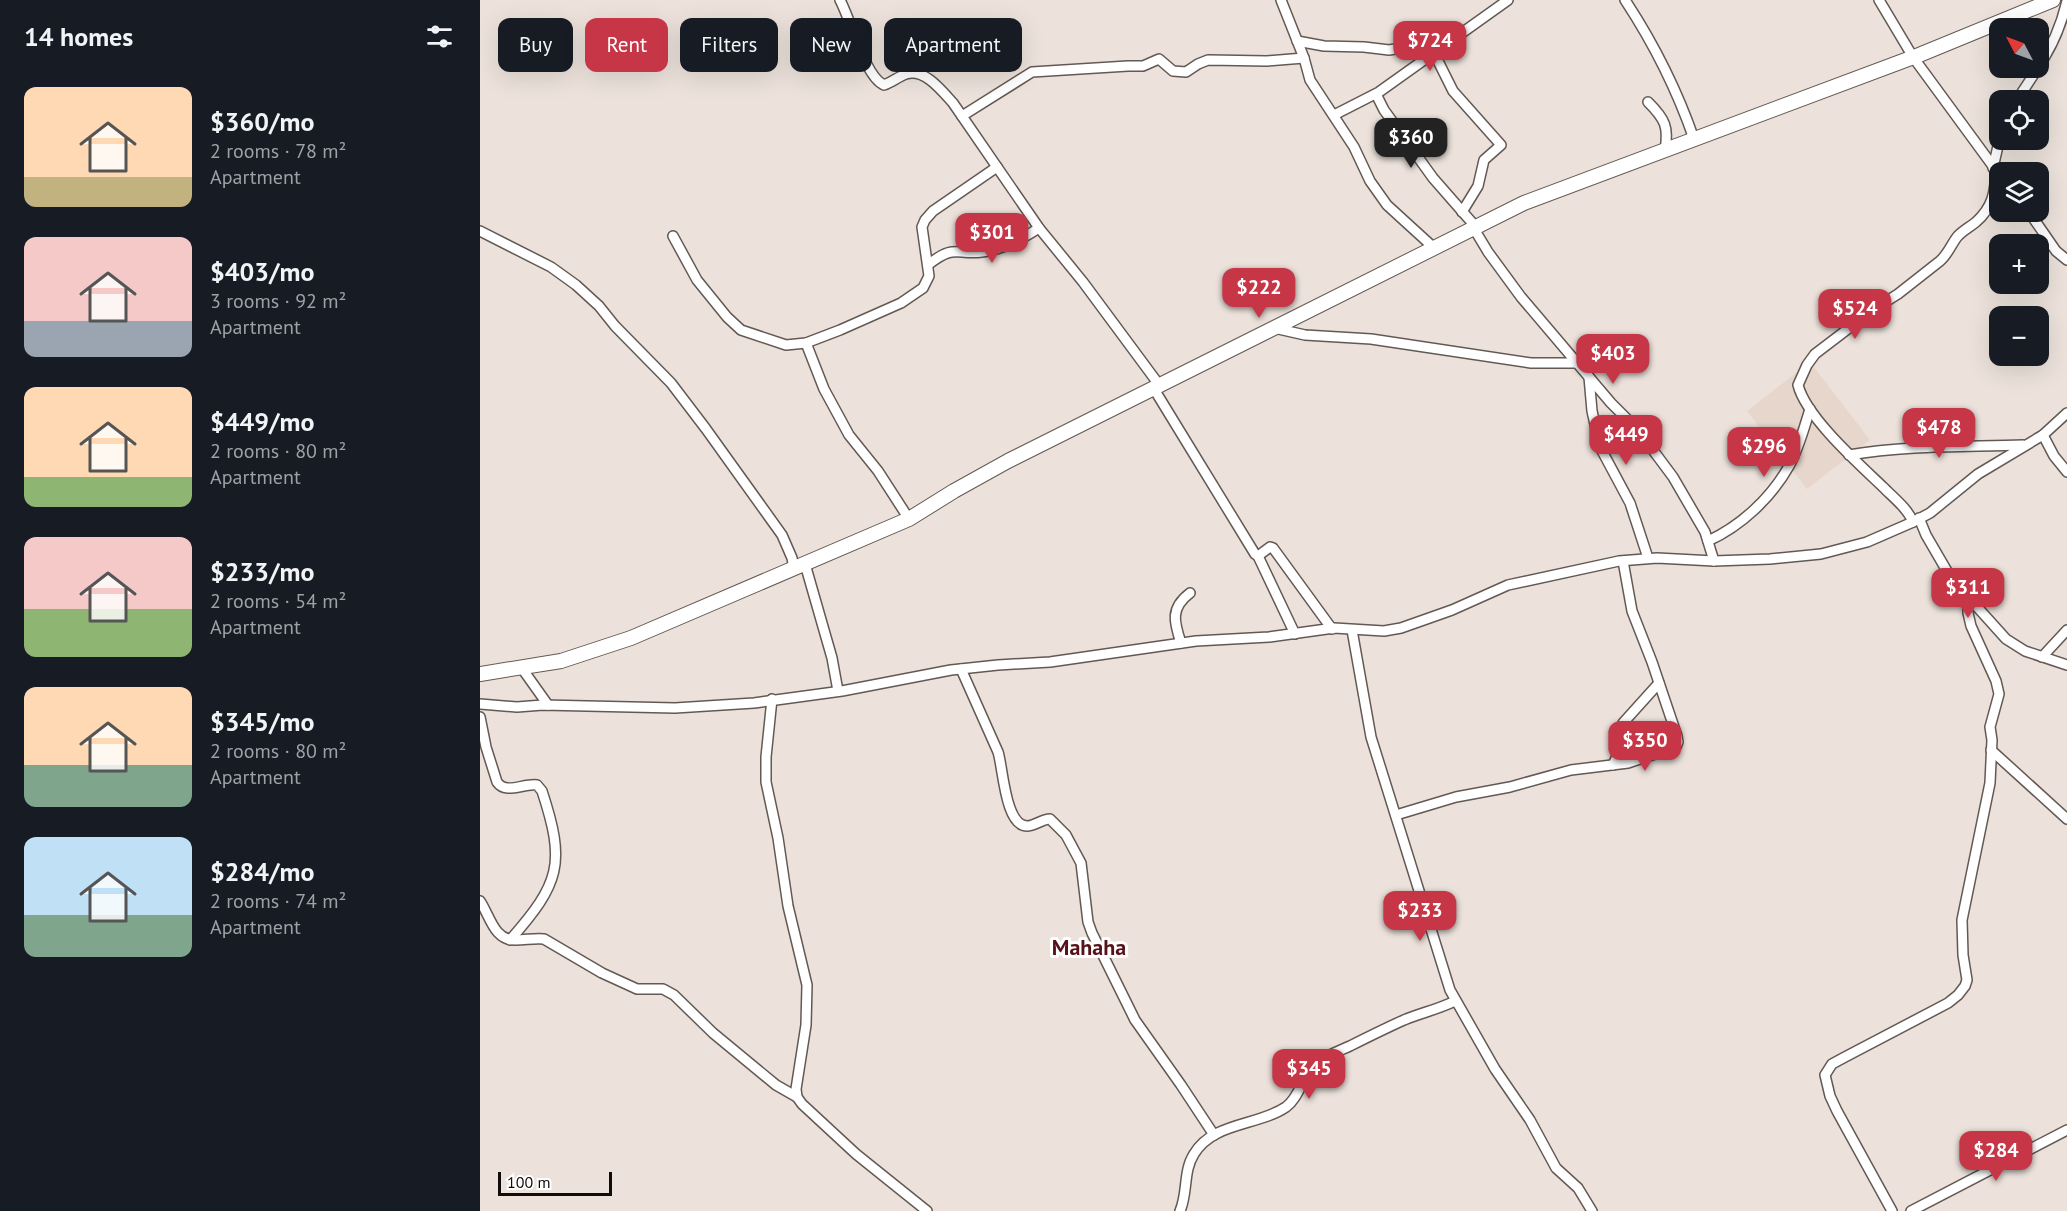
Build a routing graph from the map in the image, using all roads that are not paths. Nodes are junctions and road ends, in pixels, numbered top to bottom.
1 (840, 0) edge
2 (1281, 0) edge
3 (1508, 0) edge
4 (1625, 0) edge
5 (1879, 0) edge
6 (2053, 0) edge
7 (2067, 0) edge
8 (1467, 30) junction
9 (1297, 41) junction
10 (2049, 52) edge
11 (1434, 53) junction
12 (1913, 57) junction
13 (1304, 58) junction
14 (1376, 94) junction
15 (1648, 102) dead end
16 (1334, 115) junction
17 (962, 116) junction
18 (1694, 139) junction
19 (1665, 150) junction
20 (1989, 162) edge
21 (997, 167) junction
22 (1989, 207) edge
23 (1462, 212) junction
24 (2036, 222) edge
25 (1474, 227) junction
26 (1039, 228) junction
27 (480, 231) edge
28 (673, 236) dead end
29 (1433, 247) junction
30 (2067, 260) edge
31 (929, 264) junction
32 (1274, 328) junction
33 (806, 343) junction
34 (1578, 363) junction
35 (1589, 376) junction
36 (1157, 388) junction
37 (1810, 409) junction
38 (2067, 413) edge
39 (2043, 435) junction
40 (2026, 445) junction
41 (1849, 455) junction
42 (2067, 472) edge
43 (909, 519) junction
44 (1916, 520) junction
45 (1708, 541) junction
46 (1258, 556) junction
47 (1648, 558) junction
48 (1623, 561) junction
49 (1714, 561) junction
50 (799, 566) junction
51 (1190, 593) dead end
52 (1968, 599) junction
53 (1332, 629) junction
54 (1352, 630) junction
55 (2067, 630) edge
56 (1295, 634) junction
57 (1181, 643) junction
58 (2042, 657) junction
59 (2067, 664) edge
60 (521, 667) junction
61 (961, 669) junction
62 (480, 674) edge
63 (1659, 683) junction
64 (838, 691) junction
65 (772, 699) junction
66 (480, 704) edge
67 (548, 705) junction
68 (480, 717) edge
69 (1991, 750) junction
70 (1613, 765) junction
71 (1396, 815) junction
72 (2067, 819) edge
73 (480, 901) edge
74 (510, 940) junction
75 (1455, 1001) junction
76 (797, 1097) junction
77 (2067, 1130) edge
78 (1214, 1135) junction
79 (927, 1211) edge
80 (1180, 1211) edge
81 (1592, 1211) edge
82 (1892, 1211) edge
83 (1911, 1211) edge

1 - 17 street
2 - 9 street
3 - 8 street
4 - 18 street
5 - 12 street
6 - 12 main road
7 - 10 street
8 - 9 street
8 - 11 street
9 - 13 street
11 - 14 street
11 - 23 street
12 - 18 main road
12 - 20 street
13 - 16 street
13 - 17 street
14 - 16 street
14 - 23 street
15 - 19 street
16 - 29 street
17 - 21 street
18 - 19 main road
19 - 25 main road
21 - 26 street
21 - 31 street
22 - 37 street
23 - 25 street
24 - 30 street
25 - 29 main road
25 - 34 street
26 - 31 street
26 - 36 street
27 - 50 street
28 - 33 street
29 - 32 main road
31 - 33 street
32 - 34 street
32 - 36 main road
33 - 43 street
34 - 35 street
35 - 45 street
35 - 47 street
36 - 43 main road
36 - 46 street
37 - 41 street
37 - 45 street
38 - 39 street
39 - 40 street
39 - 42 street
40 - 41 street
40 - 44 street
41 - 44 street
43 - 50 main road
44 - 49 street
44 - 52 street
45 - 49 street
46 - 53 street
46 - 56 street
47 - 48 street
47 - 49 street
48 - 54 street
48 - 63 street
50 - 60 main road
50 - 64 street
51 - 57 street
52 - 58 street
52 - 69 street
53 - 54 street
53 - 56 street
54 - 71 street
55 - 58 street
56 - 57 street
57 - 61 street
58 - 59 street
60 - 62 main road
60 - 67 street
61 - 64 street
61 - 78 street
63 - 70 street
63 - 70 street
64 - 65 street
65 - 67 street
65 - 76 street
66 - 67 street
68 - 74 street
69 - 72 street
69 - 82 street
70 - 71 street
71 - 75 street
73 - 74 street
74 - 76 street
75 - 78 street
75 - 81 street
76 - 79 street
77 - 83 street
78 - 80 street

